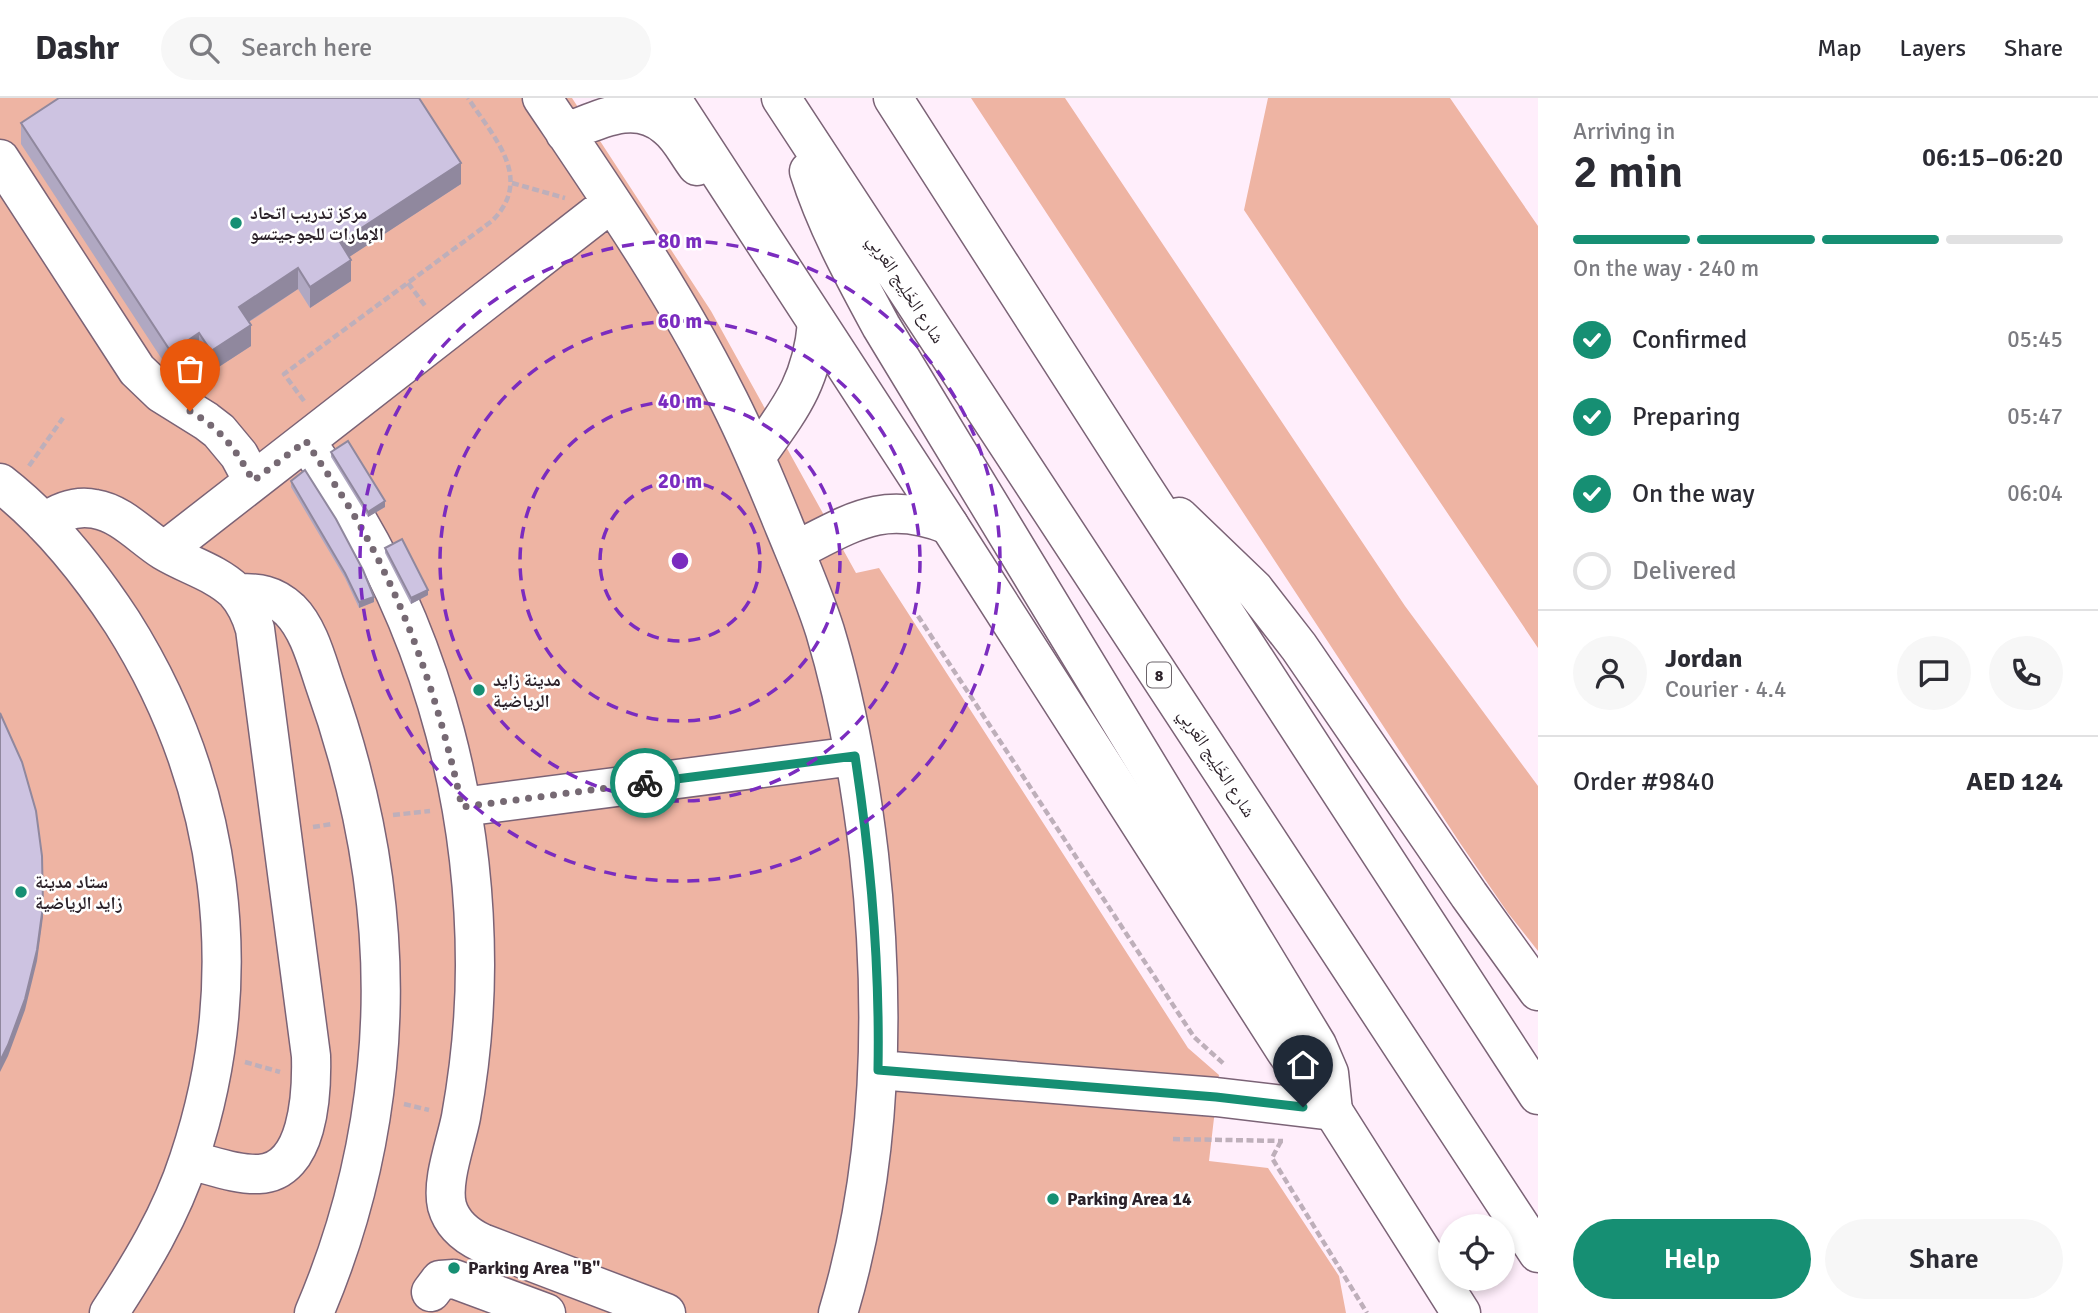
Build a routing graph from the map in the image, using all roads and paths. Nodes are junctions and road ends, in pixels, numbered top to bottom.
1 (468, 98) edge
2 (542, 98) edge
3 (671, 98) edge
4 (892, 98) edge
5 (786, 107) edge
6 (565, 133) junction
7 (0, 159) edge
8 (512, 183) junction
9 (602, 210) junction
10 (748, 216) junction
11 (817, 323) junction
12 (63, 418) dead end
13 (315, 434) junction
14 (757, 457) junction
15 (1138, 480) junction
16 (253, 481) junction
17 (6, 488) edge
18 (44, 523) junction
19 (949, 525) junction
20 (164, 551) junction
21 (795, 551) junction
22 (237, 593) junction
23 (918, 615) dead end
24 (855, 756) junction
25 (462, 807) junction
26 (1538, 991) edge
27 (878, 1070) junction
28 (1538, 1095) edge
29 (1241, 1101) junction
30 (1318, 1109) junction
31 (1173, 1139) dead end
32 (1281, 1141) junction
33 (189, 1160) junction
34 (1538, 1253) edge
35 (431, 1292) dead end
36 (109, 1313) edge
37 (314, 1313) edge
38 (546, 1313) edge
39 (666, 1313) edge
40 (838, 1313) edge
41 (1367, 1313) edge
42 (1461, 1313) edge

1 - 8 path
2 - 6 main road
3 - 10 main road
4 - 15 main road
5 - 30 main road
5 - 34 main road, شارع الخَلِيج العَربِي / 8
6 - 9 main road
6 - 10 main road
7 - 16 main road
8 - 9 path
8 - 13 path
9 - 13 main road
9 - 14 main road
10 - 11 main road
11 - 14 main road
11 - 19 main road
12 - 17 path
13 - 16 main road
13 - 25 main road
14 - 21 main road
15 - 26 main road
15 - 28 main road
16 - 20 main road
17 - 18 main road
18 - 20 main road
18 - 33 main road
19 - 21 main road
19 - 30 main road
20 - 22 main road
21 - 24 main road
22 - 33 main road
22 - 37 main road
23 - 29 path
24 - 25 main road
24 - 27 main road
25 - 39 main road
27 - 29 main road
27 - 40 main road
29 - 30 main road
30 - 32 path
30 - 42 main road
31 - 32 path
32 - 41 path
33 - 36 main road
35 - 38 main road

